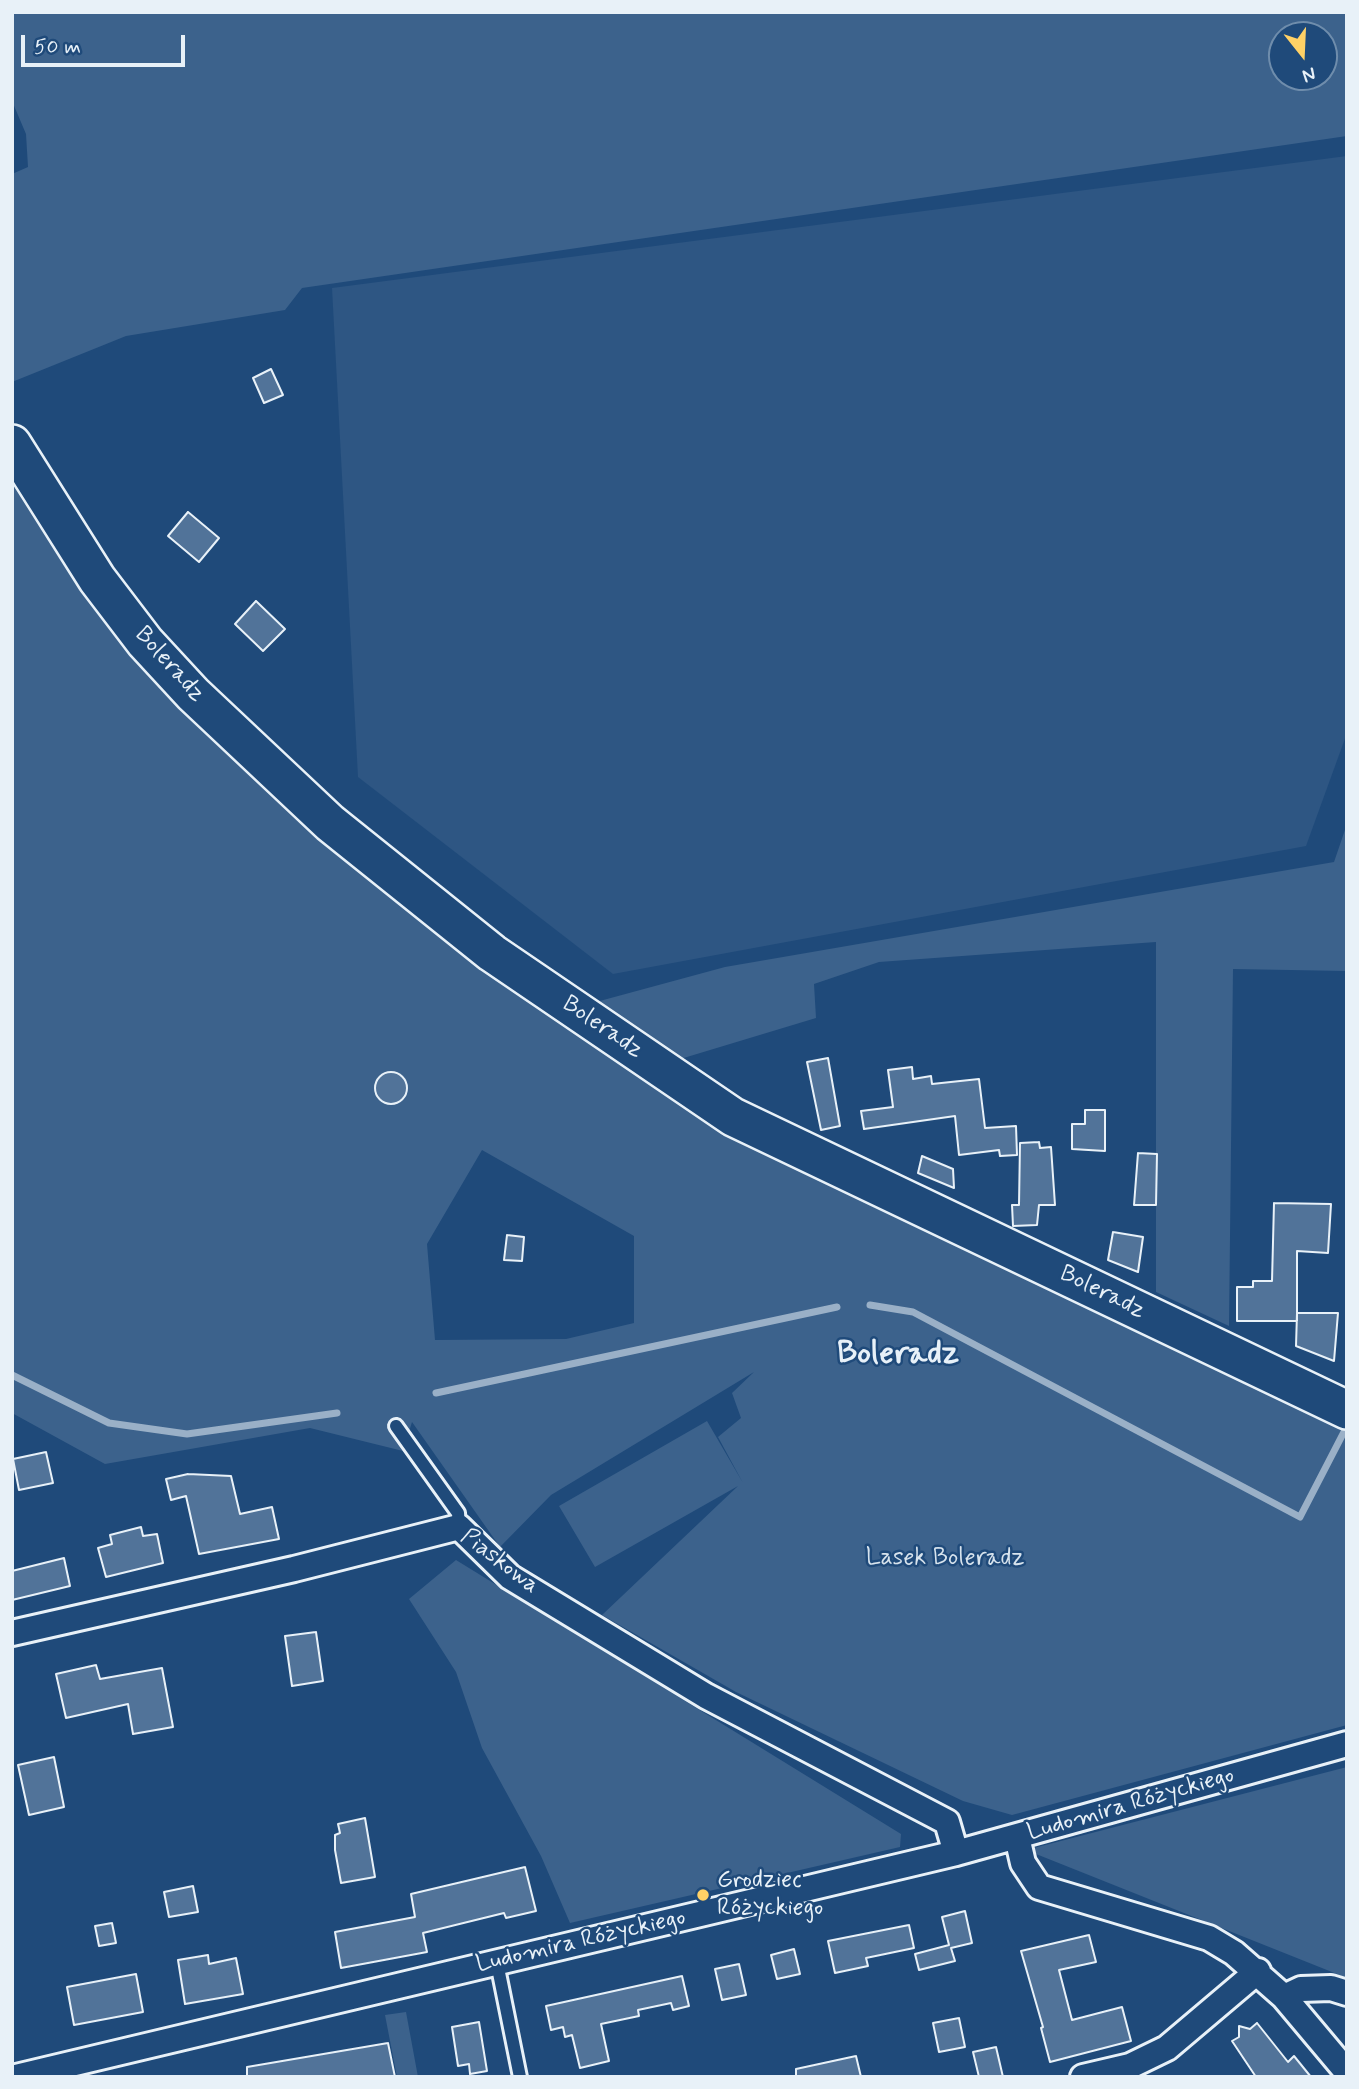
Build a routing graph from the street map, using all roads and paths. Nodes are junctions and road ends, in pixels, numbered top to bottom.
1 (12, 444) edge
2 (1347, 1410) edge
3 (396, 1426) dead end
4 (459, 1527) junction
5 (12, 1633) edge
6 (1347, 1744) edge
7 (1017, 1837) junction
8 (956, 1853) junction
9 (497, 1963) junction
10 (1258, 1971) junction
11 (1347, 1993) edge
12 (1284, 1997) junction
13 (1347, 2072) edge
14 (16, 2077) edge
15 (520, 2077) edge
16 (1083, 2077) edge

1 - 2 street, Boleradz
3 - 4 lane
4 - 5 street, Piaskowa
4 - 8 street, Piaskowa
6 - 7 street, Ludomira Różyckiego
7 - 8 street, Ludomira Różyckiego
7 - 10 street
8 - 9 street, Ludomira Różyckiego
9 - 14 street, Ludomira Różyckiego
9 - 15 lane
10 - 12 street
10 - 16 street
11 - 12 street
12 - 13 street

